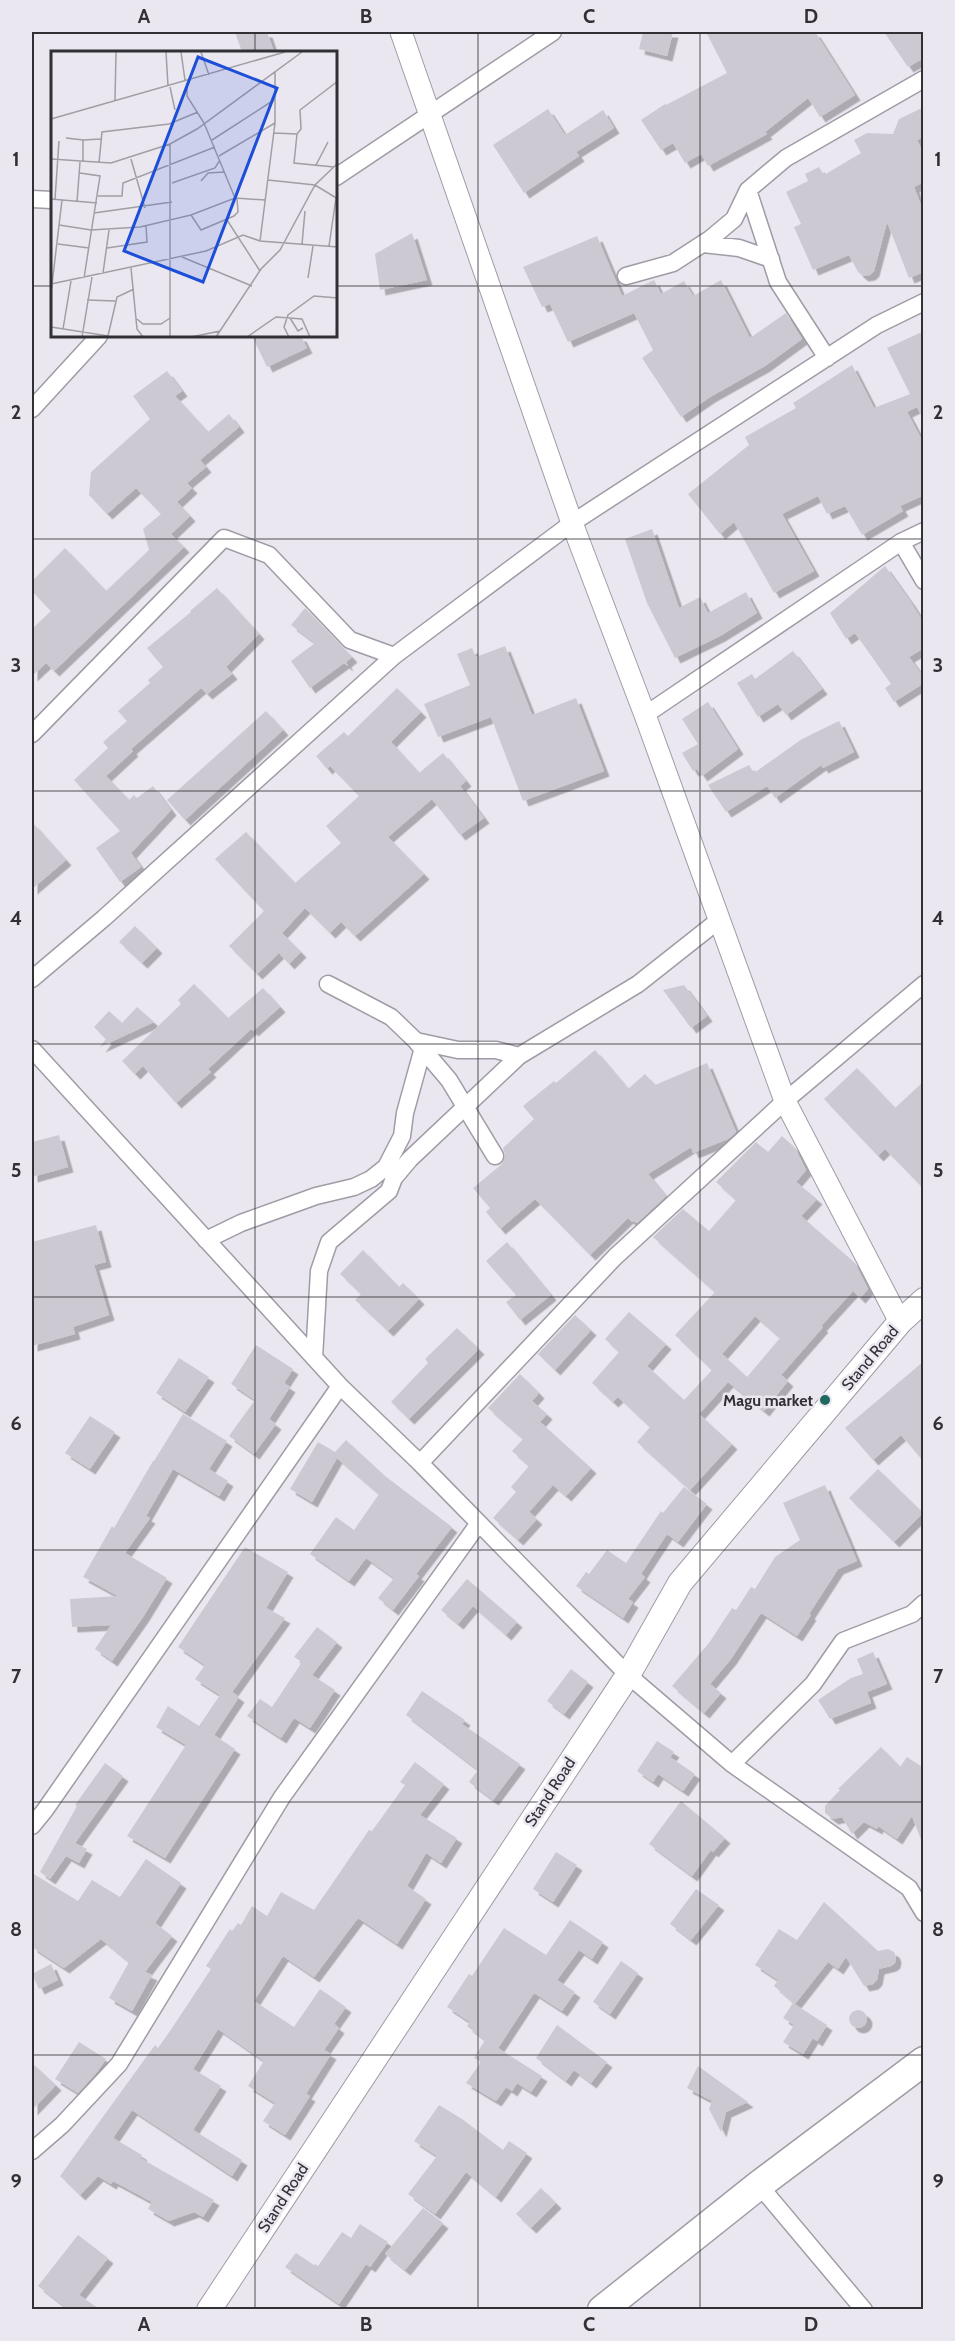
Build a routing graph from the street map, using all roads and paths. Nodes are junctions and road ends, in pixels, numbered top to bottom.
1 (401, 32) edge
2 (553, 32) edge
3 (924, 79) edge
4 (431, 113) junction
5 (338, 176) edge
6 (748, 190) junction
7 (32, 199) edge
8 (51, 200) edge
9 (703, 244) junction
10 (771, 258) junction
11 (626, 276) dead end
12 (924, 302) edge
13 (97, 338) edge
14 (827, 358) junction
15 (32, 409) edge
16 (572, 523) junction
17 (924, 531) edge
18 (901, 542) junction
19 (924, 581) edge
20 (394, 656) junction
21 (645, 715) junction
22 (32, 734) edge
23 (719, 920) junction
24 (32, 979) edge
25 (328, 984) dead end
26 (924, 984) edge
27 (420, 1045) junction
28 (32, 1049) edge
29 (519, 1056) junction
30 (785, 1101) junction
31 (466, 1106) junction
32 (495, 1156) dead end
33 (206, 1240) junction
34 (924, 1300) edge
35 (900, 1322) junction
36 (314, 1358) junction
37 (340, 1386) junction
38 (420, 1463) junction
39 (479, 1523) junction
40 (924, 1603) edge
41 (628, 1675) junction
42 (732, 1764) junction
43 (32, 1826) edge
44 (924, 1913) edge
45 (924, 2061) edge
46 (32, 2151) edge
47 (759, 2185) junction
48 (209, 2310) edge
49 (602, 2310) edge
50 (864, 2310) edge

1 - 4 street
2 - 4 street
3 - 6 street
4 - 5 street
4 - 16 street
6 - 9 street
6 - 10 street
7 - 8 street
9 - 10 street
9 - 11 street
10 - 14 street
12 - 14 street
13 - 15 street
14 - 16 street
16 - 20 street
16 - 21 street
17 - 18 street
18 - 19 street
18 - 21 street
20 - 22 street
20 - 24 street
21 - 23 street
23 - 29 street
23 - 30 street
25 - 27 street
26 - 30 street
27 - 29 street
27 - 31 street
27 - 33 street
28 - 33 street
29 - 31 street
30 - 35 street
30 - 38 street
31 - 32 street
31 - 36 street
33 - 36 street
34 - 35 main road, Stand Road
35 - 41 main road, Stand Road
36 - 37 street
37 - 38 street
37 - 43 street
38 - 39 street
39 - 41 street
39 - 46 street
40 - 42 street
41 - 42 street
41 - 48 main road, Stand Road
42 - 44 street
45 - 47 highway
47 - 49 highway
47 - 50 street

